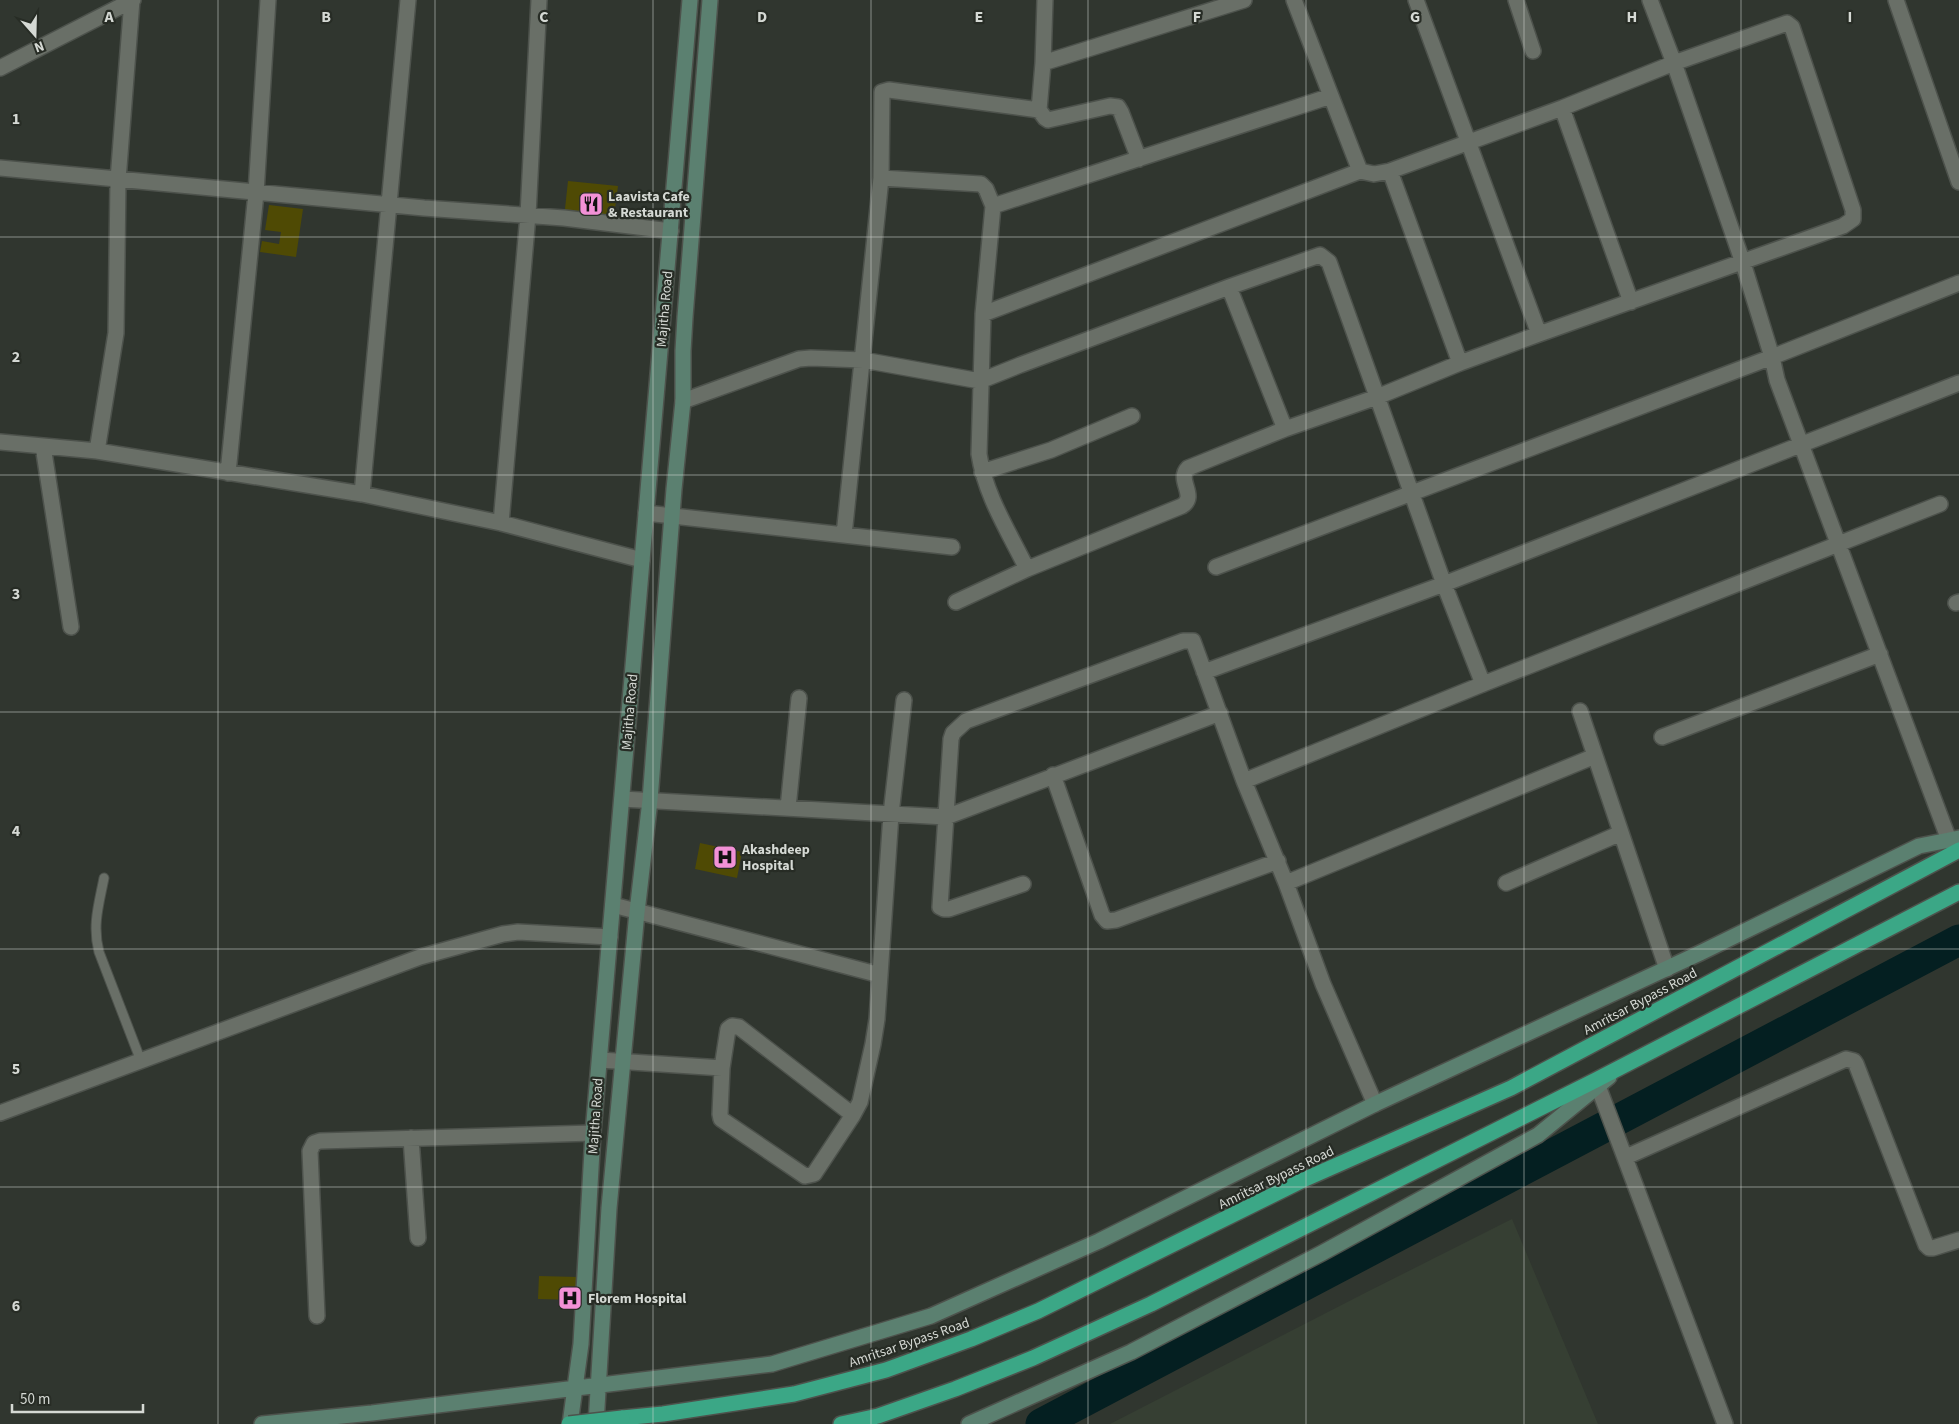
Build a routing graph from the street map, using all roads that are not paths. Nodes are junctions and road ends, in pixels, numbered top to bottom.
1 (133, 0) edge
2 (268, 0) edge
3 (408, 0) edge
4 (539, 0) edge
5 (690, 0) edge
6 (710, 0) edge
7 (1045, 0) edge
8 (1244, 0) edge
9 (1294, 0) edge
10 (1416, 0) edge
11 (1516, 0) edge
12 (1650, 0) edge
13 (1896, 0) edge
14 (1533, 51) dead end
15 (1043, 63) junction
16 (1674, 63) junction
17 (0, 68) edge
18 (1331, 96) junction
19 (1562, 108) junction
20 (1039, 110) junction
21 (1467, 142) junction
22 (1139, 159) junction
23 (0, 168) edge
24 (1360, 171) junction
25 (1390, 171) junction
26 (882, 178) junction
27 (118, 180) junction
28 (1959, 182) edge
29 (256, 193) junction
30 (390, 204) junction
31 (993, 206) junction
32 (528, 215) junction
33 (670, 231) junction
34 (1743, 263) junction
35 (1959, 283) edge
36 (1229, 287) junction
37 (1631, 302) junction
38 (983, 314) junction
39 (1539, 334) junction
40 (1772, 357) junction
41 (863, 360) junction
42 (1460, 363) junction
43 (980, 381) junction
44 (1959, 384) edge
45 (1377, 398) junction
46 (683, 401) junction
47 (1132, 416) dead end
48 (1286, 429) junction
49 (0, 442) edge
50 (1801, 445) junction
51 (43, 446) junction
52 (98, 451) junction
53 (982, 472) junction
54 (228, 473) junction
55 (1413, 493) junction
56 (362, 494) junction
57 (1940, 504) dead end
58 (646, 513) junction
59 (672, 516) junction
60 (500, 523) junction
61 (844, 535) junction
62 (1838, 544) junction
63 (952, 547) dead end
64 (642, 560) junction
65 (1216, 567) dead end
66 (1027, 569) junction
67 (1444, 584) junction
68 (956, 602) dead end
69 (71, 627) dead end
70 (1880, 654) junction
71 (1204, 672) junction
72 (1483, 684) junction
73 (799, 698) dead end
74 (904, 700) dead end
75 (1580, 711) dead end
76 (1220, 713) junction
77 (1662, 737) dead end
78 (1595, 756) junction
79 (1053, 775) junction
80 (1244, 781) junction
81 (622, 799) junction
82 (650, 800) junction
83 (788, 808) junction
84 (891, 814) junction
85 (946, 817) junction
86 (1621, 833) junction
87 (1957, 840) edge
88 (1278, 861) junction
89 (104, 878) dead end
90 (1286, 883) junction
91 (1506, 883) dead end
92 (1023, 884) dead end
93 (1959, 892) edge
94 (613, 905) junction
95 (637, 912) junction
96 (610, 937) junction
97 (1667, 969) junction
98 (880, 975) junction
99 (141, 1060) junction
100 (600, 1060) junction
101 (624, 1061) junction
102 (1622, 1066) junction
103 (722, 1068) junction
104 (1598, 1086) junction
105 (1375, 1104) junction
106 (0, 1113) edge
107 (853, 1115) junction
108 (593, 1133) junction
109 (411, 1138) junction
110 (1623, 1151) junction
111 (418, 1238) dead end
112 (1959, 1240) edge
113 (317, 1316) dead end
114 (599, 1385) junction
115 (575, 1388) junction
116 (262, 1424) edge
117 (570, 1424) edge
118 (596, 1424) edge
119 (841, 1424) edge
120 (969, 1424) edge
121 (1725, 1424) edge

1 - 17 street
1 - 27 street
2 - 29 street
3 - 30 street
4 - 32 street
5 - 33 main road, Majitha Road
6 - 46 main road, Majitha Road
7 - 15 street
8 - 15 street
9 - 18 street
10 - 21 street
11 - 14 street
12 - 16 street
13 - 28 street
15 - 20 street
16 - 19 street
16 - 34 street
16 - 34 street
18 - 22 street
18 - 24 street
19 - 21 street
19 - 37 street
20 - 22 street
20 - 26 street
21 - 25 street
21 - 39 street
22 - 31 street
23 - 27 street
24 - 25 street
24 - 38 street
25 - 42 street
26 - 31 street
26 - 41 street
27 - 29 street
27 - 52 street
29 - 30 street
29 - 54 street
30 - 32 street
30 - 56 street
31 - 38 street
32 - 33 street
32 - 60 street
33 - 58 main road, Majitha Road
34 - 37 street
34 - 40 street
35 - 40 street
36 - 43 street
36 - 45 street
36 - 48 street
37 - 39 street
38 - 43 street
39 - 42 street
40 - 50 street
40 - 55 street
41 - 43 street
41 - 46 street
41 - 61 street
42 - 45 street
43 - 53 street
44 - 50 street
45 - 48 street
45 - 55 street
46 - 59 main road, Majitha Road
47 - 53 street
48 - 66 street
49 - 51 street
50 - 62 street
50 - 67 street
51 - 52 street
51 - 69 street
52 - 54 street
53 - 66 street
54 - 56 street
55 - 65 street
55 - 67 street
56 - 60 street
57 - 62 street
58 - 59 street
58 - 64 main road, Majitha Road
59 - 61 street
59 - 82 main road, Majitha Road
60 - 64 street
61 - 63 street
62 - 70 street
62 - 72 street
64 - 81 main road, Majitha Road
66 - 68 street
67 - 71 street
67 - 72 street
70 - 77 street
70 - 87 street
71 - 76 street
71 - 85 street
72 - 80 street
73 - 83 street
74 - 84 street
75 - 78 street
76 - 79 street
76 - 80 street
78 - 86 street
78 - 90 street
79 - 85 street
79 - 88 street
80 - 88 street
81 - 82 street
81 - 94 main road, Majitha Road
82 - 83 street
82 - 95 main road, Majitha Road
83 - 84 street
84 - 85 street
84 - 98 street
85 - 92 street
86 - 91 street
86 - 97 street
87 - 97 main road
87 - 117 highway, Amritsar Bypass Road, bridge
88 - 90 street
89 - 99 lane
90 - 105 street
93 - 102 highway
94 - 95 street
94 - 96 main road, Majitha Road
95 - 98 street
95 - 101 main road, Majitha Road
96 - 99 street
96 - 100 main road, Majitha Road
97 - 105 main road
98 - 107 street
99 - 106 street
100 - 101 street
100 - 108 main road, Majitha Road
101 - 103 street
101 - 114 main road, Majitha Road
102 - 104 main road
102 - 119 highway
103 - 107 street
103 - 107 street
104 - 110 street
104 - 120 main road
105 - 114 main road
108 - 109 street
108 - 115 main road, Majitha Road
109 - 111 street
109 - 113 street
110 - 112 street
110 - 121 street
114 - 115 main road
114 - 118 main road, Majitha Road
115 - 116 main road
115 - 117 main road, Majitha Road

